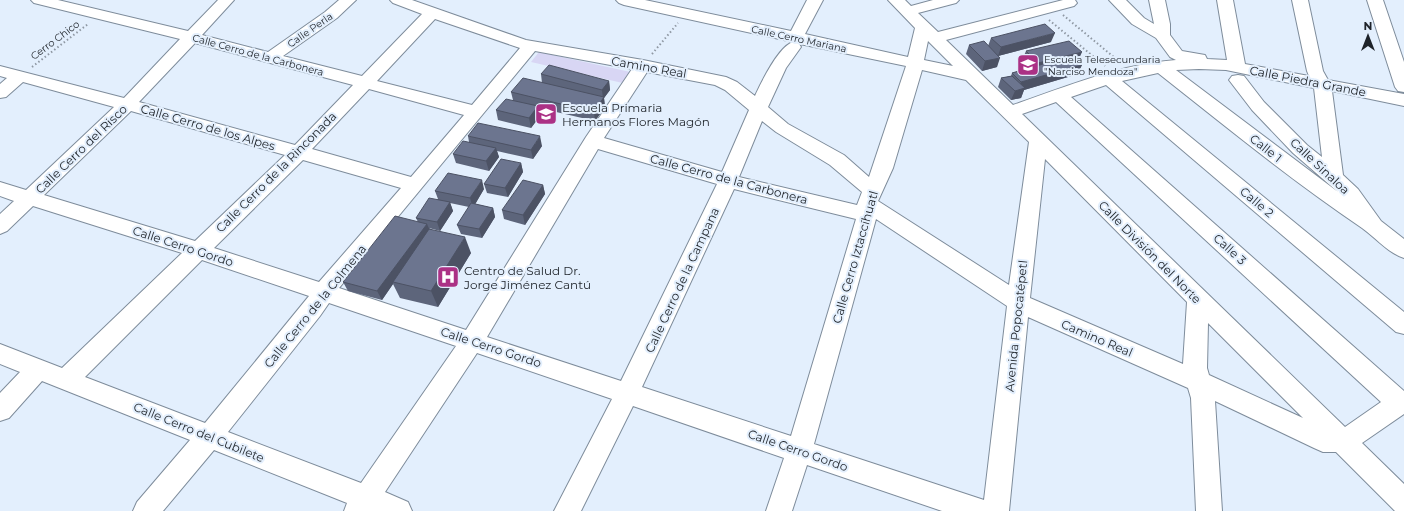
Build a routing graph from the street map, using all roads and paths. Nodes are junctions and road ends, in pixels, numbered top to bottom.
1 (39, 0) edge
2 (226, 0) edge
3 (348, 0) edge
4 (398, 0) edge
5 (624, 0) edge
6 (814, 0) edge
7 (951, 0) edge
8 (1117, 0) edge
9 (1157, 0) edge
10 (1225, 0) edge
11 (1300, 0) edge
12 (1375, 0) edge
13 (898, 3) edge
14 (1062, 5) joint
15 (682, 6) edge
16 (1030, 10) junction
17 (432, 13) junction
18 (100, 15) junction
19 (929, 32) junction
20 (1162, 35) junction
21 (191, 37) junction
22 (794, 43) junction
23 (531, 46) junction
24 (270, 58) junction
25 (915, 64) junction
26 (1211, 64) junction
27 (643, 66) junction
28 (1161, 66) junction
29 (0, 71) edge
30 (1237, 74) junction
31 (974, 76) junction
32 (1120, 76) junction
33 (18, 77) junction
34 (365, 83) junction
35 (1322, 84) junction
36 (1404, 87) edge
37 (0, 92) edge
38 (1060, 95) junction
39 (134, 98) junction
40 (1404, 100) edge
41 (758, 109) junction
42 (476, 112) junction
43 (1010, 112) junction
44 (593, 141) junction
45 (1038, 142) junction
46 (298, 153) junction
47 (1334, 177) junction
48 (728, 181) junction
49 (416, 185) junction
50 (0, 189) edge
51 (29, 199) junction
52 (868, 203) junction
53 (0, 226) edge
54 (1374, 226) junction
55 (197, 250) junction
56 (1404, 250) edge
57 (324, 293) junction
58 (1198, 300) junction
59 (1018, 302) junction
60 (1404, 325) edge
61 (472, 340) junction
62 (0, 354) edge
63 (38, 369) junction
64 (66, 379) junction
65 (1199, 382) junction
66 (628, 392) junction
67 (1402, 403) edge
68 (0, 410) edge
69 (210, 436) junction
70 (1342, 440) junction
71 (799, 451) junction
72 (1404, 502) edge
73 (361, 504) edge
74 (146, 511) edge
75 (399, 511) edge
76 (567, 511) edge
77 (779, 511) edge
78 (980, 511) edge
79 (996, 511) edge
80 (1209, 511) edge

1 - 18 street, Calle Cerro de la Carbonera
2 - 21 street, Calle Cerro del Risco
3 - 24 street, Calle Perla
4 - 17 street, Camino Real
5 - 15 street, Calle Cerro Mariana
6 - 22 street, Calle Cerro de la Campana
7 - 13 street
8 - 20 street
9 - 20 street
10 - 30 street
11 - 35 street
12 - 36 street
13 - 19 street, Calle División del Norte
14 - 16 street
14 - 32 path
15 - 22 street, Calle Cerro Mariana
15 - 27 path
16 - 19 street
16 - 32 path
17 - 23 street, Camino Real
17 - 34 street, Calle Cerro de la Rinconada
18 - 21 street, Calle Cerro de la Carbonera
18 - 33 path, Cerro Chico
19 - 25 street, Calle Cerro Iztaccíhuatl
19 - 31 street, Calle División del Norte
20 - 26 street
21 - 24 street, Calle Cerro de la Carbonera
21 - 39 street, Calle Cerro del Risco
22 - 25 street, Calle Cerro Mariana
22 - 41 street, Calle Cerro de la Campana
23 - 27 street, Camino Real
23 - 42 street, Calle Cerro de la Colmena
24 - 34 street, Calle Cerro de la Carbonera
25 - 31 street, Calle Cerro Mariana
25 - 52 street, Calle Cerro Iztaccíhuatl
26 - 28 street
26 - 30 street, Calle Piedra Grande
27 - 41 street, Camino Real
27 - 44 street
28 - 32 street
28 - 54 street, Calle 1
29 - 33 street, Calle Cerro de los Alpes
30 - 35 street, Calle Piedra Grande
30 - 47 street, Calle Sinaloa
31 - 43 street, Calle División del Norte
32 - 38 street
32 - 60 street, Calle 2
33 - 37 street
33 - 39 street, Calle Cerro de los Alpes
34 - 42 street, Calle Cerro de la Carbonera
34 - 46 street, Calle Cerro de la Rinconada
35 - 40 street, Calle Piedra Grande
35 - 47 street
38 - 43 street
38 - 67 street, Calle 3
39 - 46 street, Calle Cerro de los Alpes
39 - 51 street, Calle Cerro del Risco
41 - 48 street, Calle Cerro de la Campana
41 - 52 street, Camino Real
42 - 49 street, Calle Cerro de la Colmena
43 - 45 street, Calle División del Norte
44 - 48 street, Calle Cerro de la Carbonera
44 - 61 street
45 - 58 street, Calle División del Norte
45 - 59 street, Avenida Popocatépetl
46 - 49 street, Calle Cerro de los Alpes
46 - 55 street, Calle Cerro de la Rinconada
47 - 54 street, Calle Sinaloa
48 - 52 street, Calle Cerro de la Carbonera
48 - 66 street, Calle Cerro de la Campana
49 - 57 street, Calle Cerro de la Colmena
50 - 51 street, Calle Cerro Gordo
51 - 53 street, Calle Cerro del Risco
51 - 55 street, Calle Cerro Gordo
52 - 59 street, Camino Real
52 - 71 street, Calle Cerro Iztaccíhuatl
54 - 56 street, Calle Sinaloa
55 - 57 street, Calle Cerro Gordo
55 - 64 street, Calle Cerro de la Rinconada
57 - 61 street, Calle Cerro Gordo
57 - 69 street, Calle Cerro de la Colmena
58 - 65 street
58 - 70 street, Calle División del Norte
59 - 65 street, Camino Real
59 - 79 street, Avenida Popocatépetl
61 - 66 street, Calle Cerro Gordo
61 - 73 street
62 - 63 street, Calle Cerro del Cubilete
63 - 64 street, Calle Cerro del Cubilete
63 - 68 street
64 - 69 street, Calle Cerro del Cubilete
65 - 70 street, Camino Real
65 - 80 street
66 - 71 street, Calle Cerro Gordo
66 - 76 street, Calle Cerro de la Campana
67 - 70 street
69 - 73 street, Calle Cerro del Cubilete
69 - 74 street, Calle Cerro de la Colmena
70 - 72 street, Calle División del Norte
71 - 77 street, Calle Cerro Iztaccíhuatl
71 - 78 street, Calle Cerro Gordo
73 - 75 street, Calle Cerro del Cubilete

